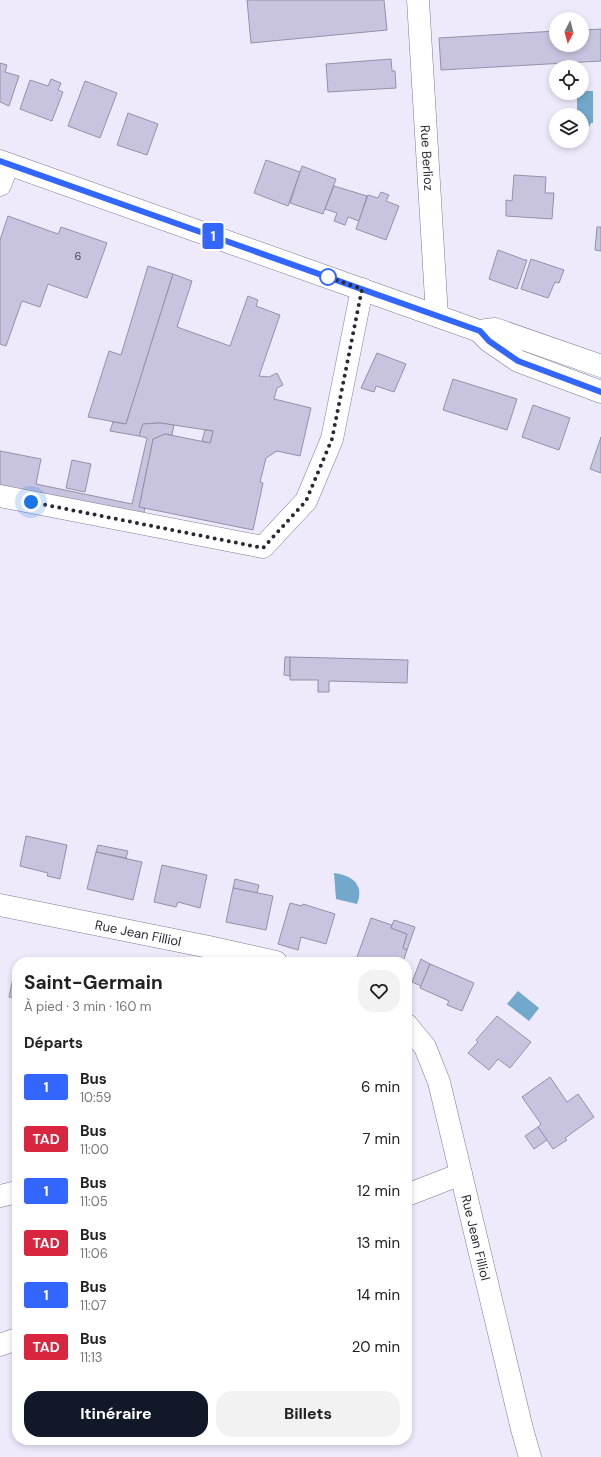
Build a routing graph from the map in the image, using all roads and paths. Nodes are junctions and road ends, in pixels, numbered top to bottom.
1 (418, 0) edge
2 (4, 162) edge
3 (0, 185) edge
4 (362, 289) junction
5 (437, 316) junction
6 (480, 331) junction
7 (601, 366) edge
8 (601, 392) edge
9 (0, 496) edge
10 (0, 905) edge
11 (215, 955) edge
12 (232, 957) edge
13 (412, 1031) edge
14 (461, 1174) junction
15 (12, 1193) edge
16 (412, 1193) edge
17 (0, 1196) edge
18 (12, 1341) edge
19 (0, 1345) edge
20 (530, 1457) edge

1 - 5 street, Rue Berlioz
2 - 3 street
2 - 4 street
4 - 5 street
4 - 9 street
5 - 6 street
6 - 7 street
6 - 8 street
10 - 11 street, Rue Jean Filliol
11 - 12 street, Rue Jean Filliol
13 - 14 street, Rue Jean Filliol
14 - 16 street
14 - 20 street, Rue Jean Filliol
15 - 17 street
18 - 19 street

